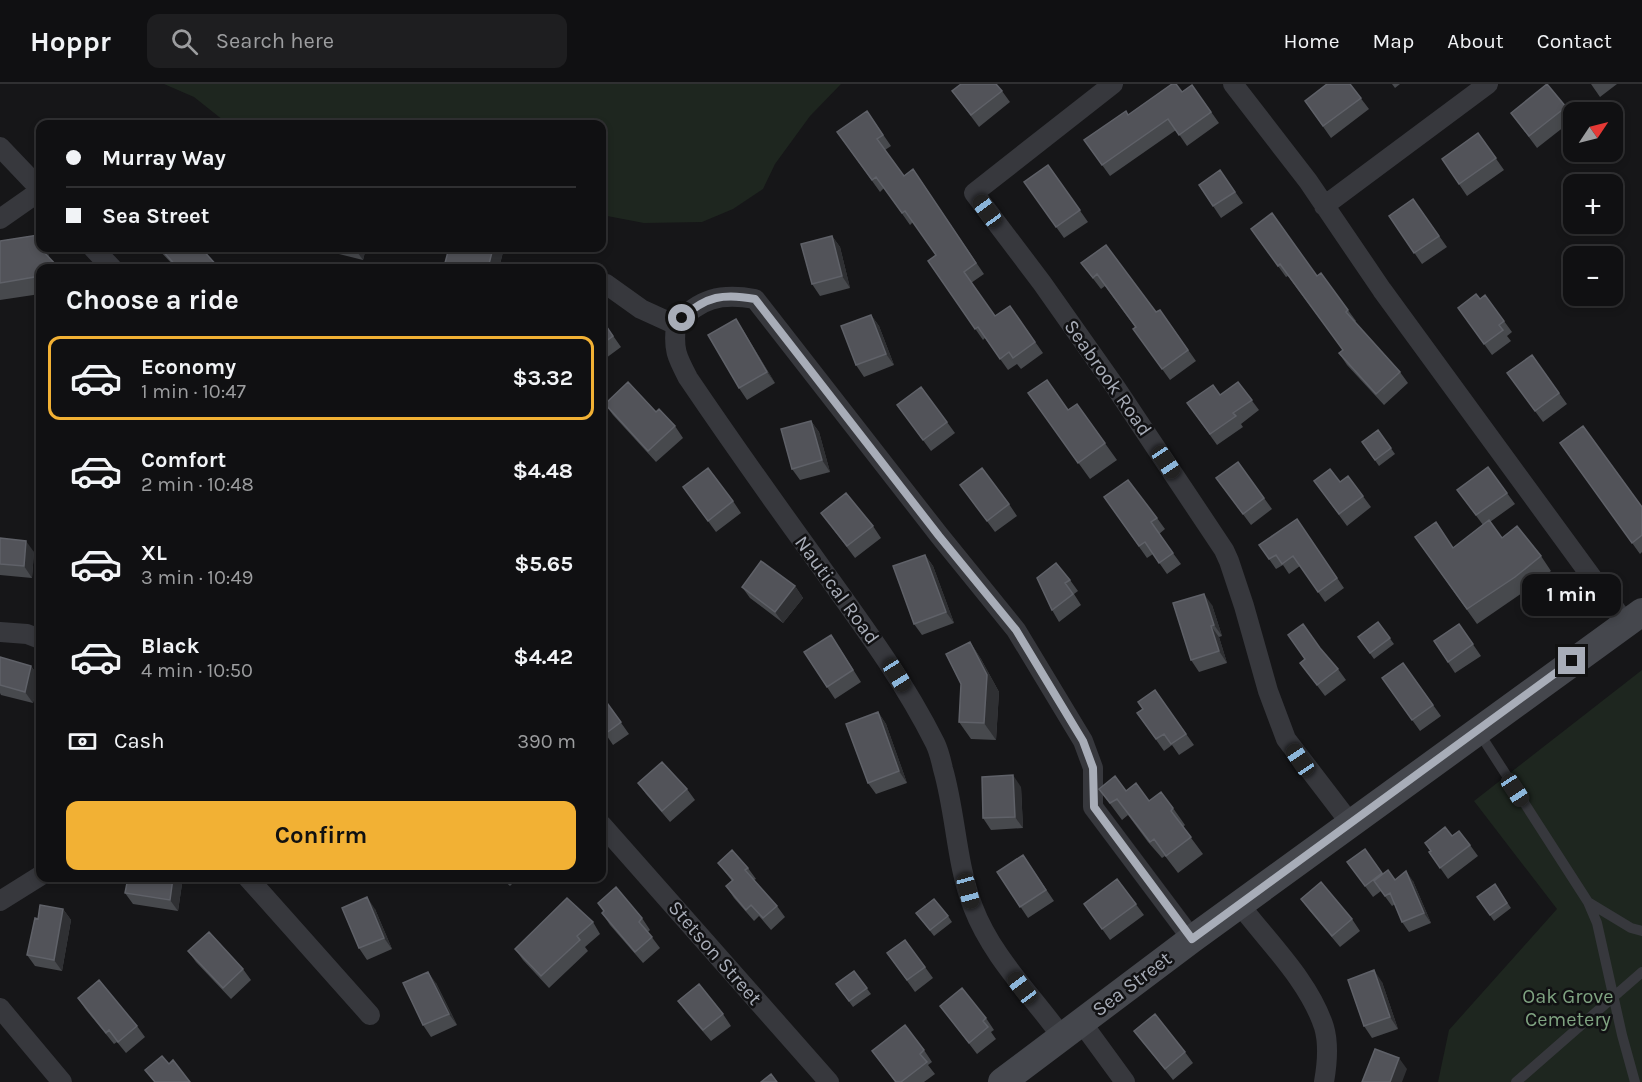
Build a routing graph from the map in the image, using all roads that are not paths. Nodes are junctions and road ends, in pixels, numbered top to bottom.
1 (1113, 84) edge
2 (1233, 84) edge
3 (1488, 84) edge
4 (0, 147) edge
5 (36, 186) edge
6 (36, 193) edge
7 (1324, 206) junction
8 (0, 219) edge
9 (97, 252) edge
10 (108, 264) edge
11 (606, 284) edge
12 (676, 326) junction
13 (1634, 618) edge
14 (0, 632) edge
15 (36, 637) edge
16 (1477, 730) junction
17 (1351, 824) junction
18 (606, 830) edge
19 (36, 878) edge
20 (252, 882) edge
21 (0, 901) edge
22 (1588, 902) junction
23 (1240, 905) junction
24 (1642, 931) edge
25 (1192, 939) junction
26 (1642, 972) edge
27 (1613, 996) junction
28 (0, 1008) edge
29 (370, 1015) dead end
30 (1072, 1030) junction
31 (62, 1082) edge
32 (829, 1082) edge
33 (1002, 1082) edge
34 (1125, 1082) edge
35 (1324, 1082) edge
36 (1516, 1082) edge
37 (1635, 1082) edge

1 - 17 street, Seabrook Road
2 - 7 street
3 - 7 street
4 - 5 street
6 - 8 street
7 - 13 street
9 - 10 street
11 - 12 street
12 - 25 street
12 - 30 street, Nautical Road
13 - 16 street, Sea Street
14 - 15 street
16 - 17 street, Sea Street
16 - 22 lane
17 - 23 street, Sea Street
18 - 32 street, Stetson Street
19 - 21 street
20 - 29 street
22 - 24 lane
22 - 27 lane
23 - 25 street, Sea Street
23 - 35 street
25 - 30 street, Sea Street
26 - 27 lane
27 - 36 lane
27 - 37 lane
28 - 31 street
30 - 33 street, Sea Street
30 - 34 street, Nautical Road

